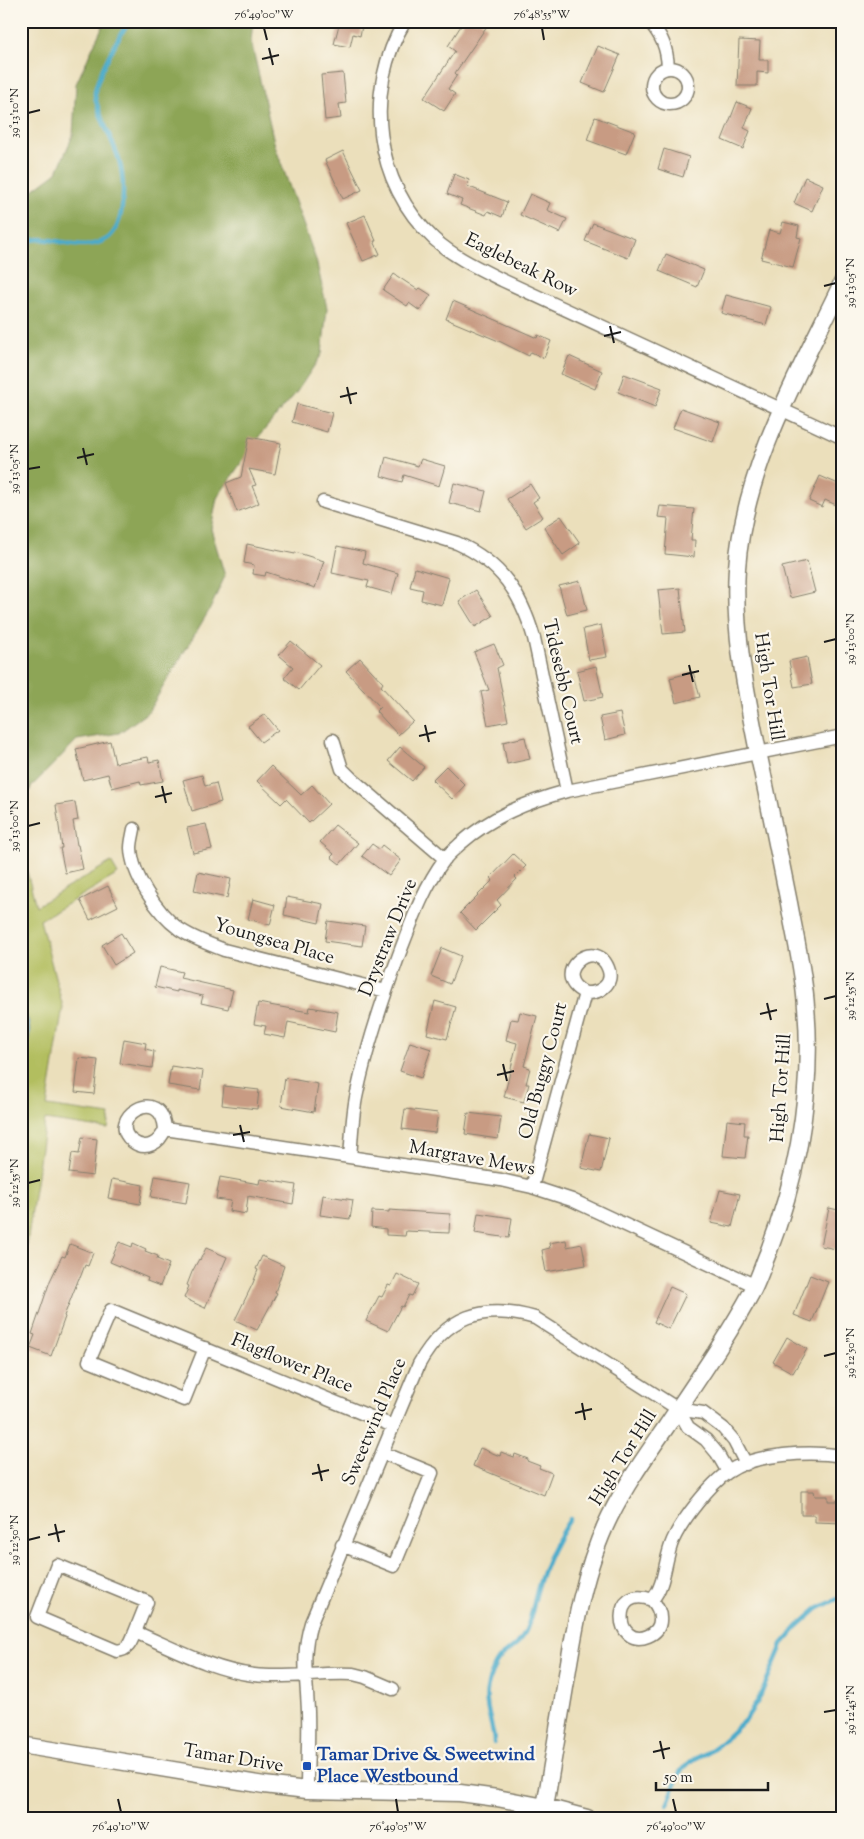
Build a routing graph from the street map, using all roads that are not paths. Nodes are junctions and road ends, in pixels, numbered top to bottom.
1 (405, 21) edge
2 (649, 21) edge
3 (668, 67) dead end
4 (843, 281) edge
5 (782, 409) junction
6 (843, 438) edge
7 (323, 502) dead end
8 (843, 736) edge
9 (332, 740) dead end
10 (758, 752) junction
11 (567, 791) junction
12 (134, 829) dead end
13 (444, 859) junction
14 (386, 991) junction
15 (585, 993) dead end
16 (165, 1129) dead end
17 (350, 1157) junction
18 (532, 1187) junction
19 (756, 1286) junction
20 (205, 1348) junction
21 (678, 1409) junction
22 (393, 1426) junction
23 (383, 1453) junction
24 (843, 1456) edge
25 (746, 1464) junction
26 (728, 1472) junction
27 (342, 1545) junction
28 (652, 1600) dead end
29 (135, 1632) junction
30 (305, 1675) junction
31 (393, 1689) dead end
32 (21, 1745) edge
33 (307, 1790) junction
34 (545, 1807) junction
35 (587, 1818) edge

1 - 5 street, Eaglebeak Row
2 - 3 street
4 - 5 street, High Tor Hill
5 - 6 street, Eaglebeak Row
5 - 10 street, High Tor Hill
7 - 11 street, Tidesebb Court
8 - 10 street, Drystraw Drive
9 - 13 street
10 - 11 street, Drystraw Drive
10 - 19 street, High Tor Hill
11 - 13 street, Drystraw Drive
12 - 14 street, Youngsea Place
13 - 14 street, Drystraw Drive
14 - 17 street, Drystraw Drive
15 - 18 street, Old Buggy Court
16 - 17 street, Margrave Mews
17 - 18 street, Margrave Mews
18 - 19 street, Margrave Mews
19 - 21 street, High Tor Hill
20 - 20 street, Flagflower Place
20 - 22 street, Flagflower Place
21 - 22 street, Sweetwind Place
21 - 25 street
21 - 26 street
21 - 34 street, High Tor Hill
22 - 23 street, Sweetwind Place
23 - 27 street, Sweetwind Place
23 - 27 street
24 - 25 street
25 - 26 street
26 - 28 street
27 - 30 street, Sweetwind Place
29 - 29 street
29 - 30 street
30 - 31 street
30 - 33 street, Sweetwind Place
32 - 33 street, Tamar Drive
33 - 34 street, Tamar Drive
34 - 35 street, Tamar Drive

